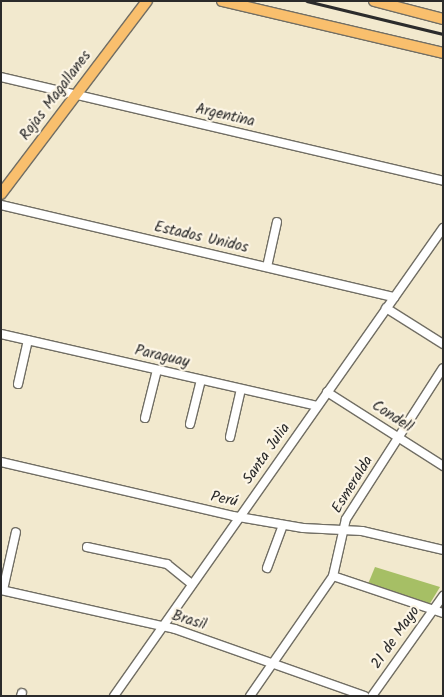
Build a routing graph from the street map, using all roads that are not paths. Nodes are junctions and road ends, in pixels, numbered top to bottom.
1 (141, 1) edge
2 (147, 1) edge
3 (222, 1) edge
4 (381, 2) edge
5 (134, 16) junction
6 (443, 19) edge
7 (443, 53) edge
8 (1, 78) edge
9 (76, 95) junction
10 (443, 181) edge
11 (1, 194) edge
12 (1, 205) edge
13 (277, 222) dead end
14 (442, 233) edge
15 (267, 267) junction
16 (394, 297) junction
17 (386, 308) junction
18 (1, 334) edge
19 (28, 340) junction
20 (443, 344) edge
21 (443, 368) edge
22 (157, 370) junction
23 (201, 380) junction
24 (18, 384) dead end
25 (241, 389) junction
26 (327, 392) junction
27 (317, 406) junction
28 (146, 418) dead end
29 (190, 424) dead end
30 (230, 437) dead end
31 (398, 437) junction
32 (1, 462) edge
33 (443, 466) edge
34 (240, 517) junction
35 (284, 525) junction
36 (343, 530) junction
37 (16, 532) dead end
38 (87, 547) dead end
39 (443, 550) edge
40 (267, 568) dead end
41 (333, 576) junction
42 (192, 584) junction
43 (2, 590) edge
44 (443, 596) edge
45 (433, 609) junction
46 (443, 613) edge
47 (162, 627) junction
48 (272, 664) junction
49 (362, 695) edge
50 (114, 696) edge
51 (250, 696) edge
52 (372, 696) edge

1 - 5 main road, Rojas Magallanes
2 - 5 main road, Rojas Magallanes
3 - 7 main road
4 - 6 main road
5 - 9 main road, Rojas Magallanes
8 - 9 street, Argentina
9 - 10 street, Argentina
9 - 11 main road, Rojas Magallanes
12 - 15 street, Estados Unidos
13 - 15 street
14 - 16 street, Santa Julia
15 - 16 street, Estados Unidos
16 - 17 street, Santa Julia
17 - 20 street
17 - 26 street, Santa Julia
18 - 19 street, Paraguay
19 - 22 street, Paraguay
19 - 24 street
21 - 31 street, Esmeralda
22 - 23 street, Paraguay
22 - 28 street
23 - 25 street, Paraguay
23 - 29 street
25 - 27 street, Paraguay
25 - 30 street
26 - 27 street, Santa Julia
26 - 31 street, Condell
27 - 34 street, Santa Julia
31 - 33 street, Condell
31 - 36 street, Esmeralda
32 - 34 street, Perú
34 - 35 street, Perú
34 - 42 street, Santa Julia
35 - 36 street, Perú
35 - 40 street
36 - 39 street, Perú
36 - 41 street, Esmeralda
37 - 43 street
38 - 42 street
41 - 45 street
41 - 48 street, Esmeralda
42 - 47 street, Santa Julia
43 - 47 street, Brasil
44 - 45 street, 21 de Mayo
45 - 46 street
45 - 52 street, 21 de Mayo
47 - 48 street, Brasil
47 - 50 street, Santa Julia
48 - 49 street, Brasil
48 - 51 street, Esmeralda

